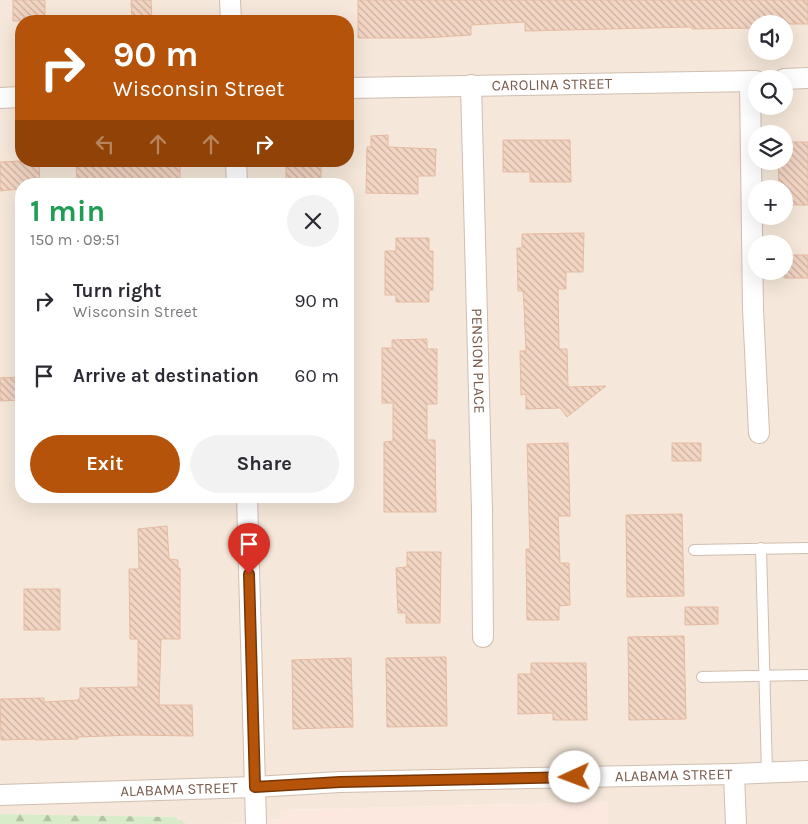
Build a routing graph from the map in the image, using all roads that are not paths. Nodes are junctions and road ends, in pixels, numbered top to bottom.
1 (230, 0) edge
2 (231, 15) edge
3 (808, 78) edge
4 (793, 79) edge
5 (748, 81) edge
6 (471, 86) junction
7 (354, 88) edge
8 (15, 97) edge
9 (0, 98) edge
10 (753, 115) edge
11 (759, 433) dead end
12 (247, 503) edge
13 (761, 548) junction
14 (808, 548) edge
15 (694, 550) dead end
16 (483, 637) dead end
17 (808, 675) edge
18 (764, 676) junction
19 (702, 677) dead end
20 (808, 771) edge
21 (767, 773) junction
22 (734, 774) junction
23 (255, 787) junction
24 (0, 795) edge
25 (256, 824) edge
26 (736, 824) edge

1 - 2 street
3 - 4 street
5 - 6 street, CAROLINA STREET
6 - 7 street, CAROLINA STREET
6 - 16 street, PENSION PLACE
8 - 9 street
10 - 11 street
12 - 23 street
13 - 14 lane
13 - 15 lane
13 - 18 lane
17 - 18 lane
18 - 19 lane
18 - 21 lane
20 - 21 street, ALABAMA STREET
21 - 22 street, ALABAMA STREET
22 - 23 street, ALABAMA STREET
22 - 26 street
23 - 24 street, ALABAMA STREET
23 - 25 street

